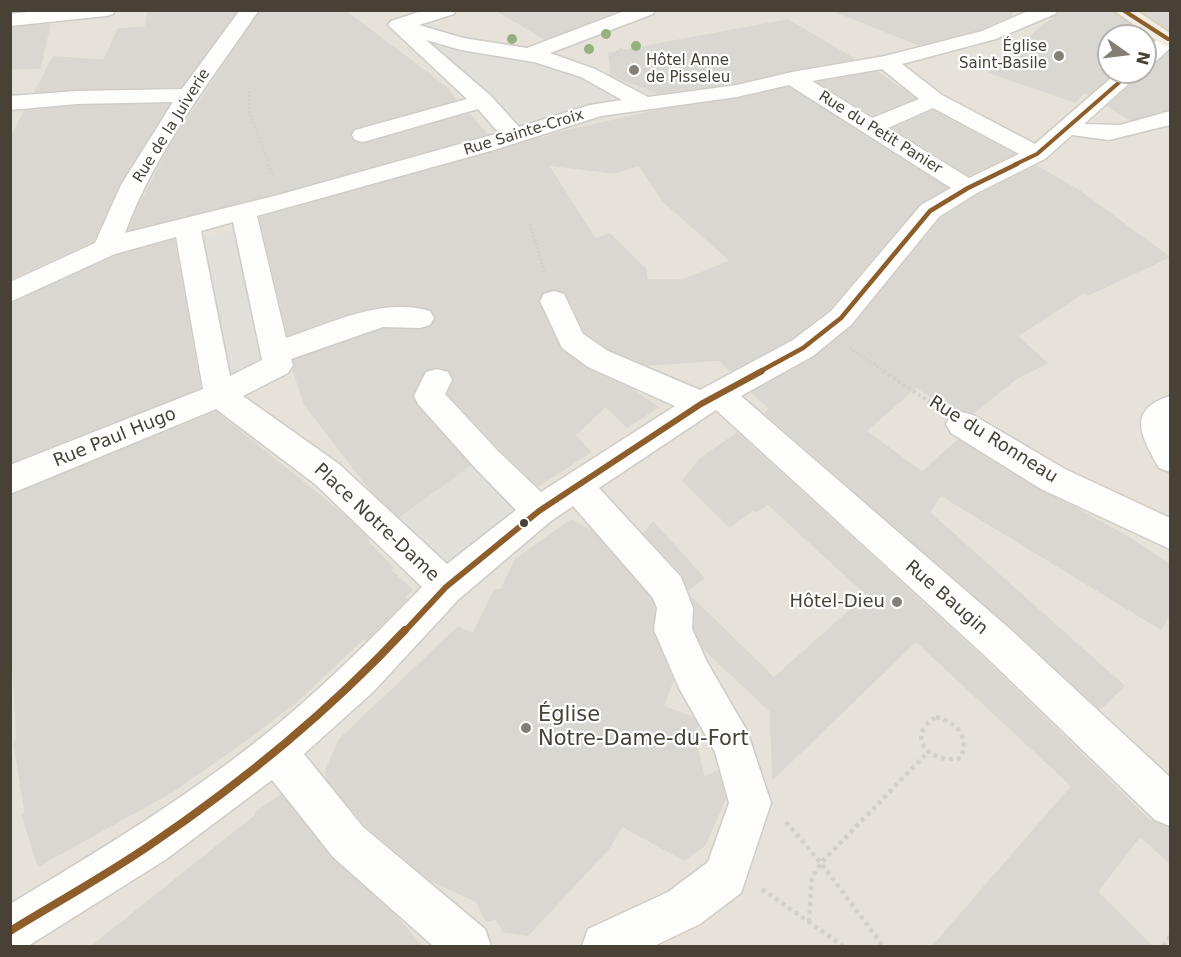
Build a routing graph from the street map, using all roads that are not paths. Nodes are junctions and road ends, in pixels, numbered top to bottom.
1 (106, 10) edge
2 (250, 10) edge
3 (447, 10) edge
4 (646, 10) edge
5 (1048, 10) edge
6 (1122, 10) edge
7 (391, 18) edge
8 (10, 20) edge
9 (1170, 39) edge
10 (1157, 50) edge
11 (530, 54) junction
12 (885, 62) junction
13 (792, 78) junction
14 (1118, 84) edge
15 (190, 95) junction
16 (934, 100) junction
17 (483, 101) junction
18 (10, 103) edge
19 (643, 103) junction
20 (1170, 118) edge
21 (1070, 127) junction
22 (871, 128) junction
23 (363, 135) dead end
24 (514, 136) junction
25 (1037, 154) junction
26 (968, 188) junction
27 (244, 220) junction
28 (188, 234) junction
29 (106, 248) junction
30 (10, 293) edge
31 (554, 301) road end
32 (420, 318) dead end
33 (275, 353) junction
34 (437, 380) dead end
35 (219, 395) junction
36 (710, 399) junction
37 (1170, 408) edge
38 (962, 424) road end
39 (1170, 459) edge
40 (10, 480) edge
41 (576, 486) junction
42 (539, 512) junction
43 (1170, 534) edge
44 (446, 587) junction
45 (276, 752) junction
46 (1170, 805) edge
47 (10, 931) edge
48 (468, 946) edge
49 (605, 946) edge

1 - 8 street
2 - 15 street, Rue de la Juiverie
3 - 7 street
4 - 11 street
5 - 12 street, Rue Sainte-Croix
6 - 9 main road
7 - 11 street
7 - 17 street
9 - 10 street
11 - 19 street
12 - 13 street, Rue Sainte-Croix
12 - 16 street
13 - 19 street, Rue Sainte-Croix
13 - 22 street, Rue du Petit Panier
14 - 21 street
15 - 18 street
15 - 29 street, Rue de la Juiverie
16 - 22 street
16 - 25 street
17 - 23 street
17 - 24 street
19 - 24 street, Rue Sainte-Croix
20 - 21 street
21 - 25 street
22 - 26 street, Rue du Petit Panier
24 - 27 street, Rue Sainte-Croix
25 - 26 street
26 - 36 street
27 - 28 street, Rue Sainte-Croix
27 - 33 street
28 - 29 street
28 - 35 street
29 - 30 street
31 - 36 street, Rue Baugin
32 - 33 street
33 - 35 street, Rue Paul Hugo
34 - 42 street
35 - 40 street, Rue Paul Hugo
35 - 44 street, Place Notre-Dame
36 - 41 street
36 - 46 street, Rue Baugin
37 - 39 street
38 - 43 street, Rue du Ronneau
41 - 42 street
41 - 49 street
42 - 44 street
44 - 45 street
45 - 47 street
45 - 48 street

